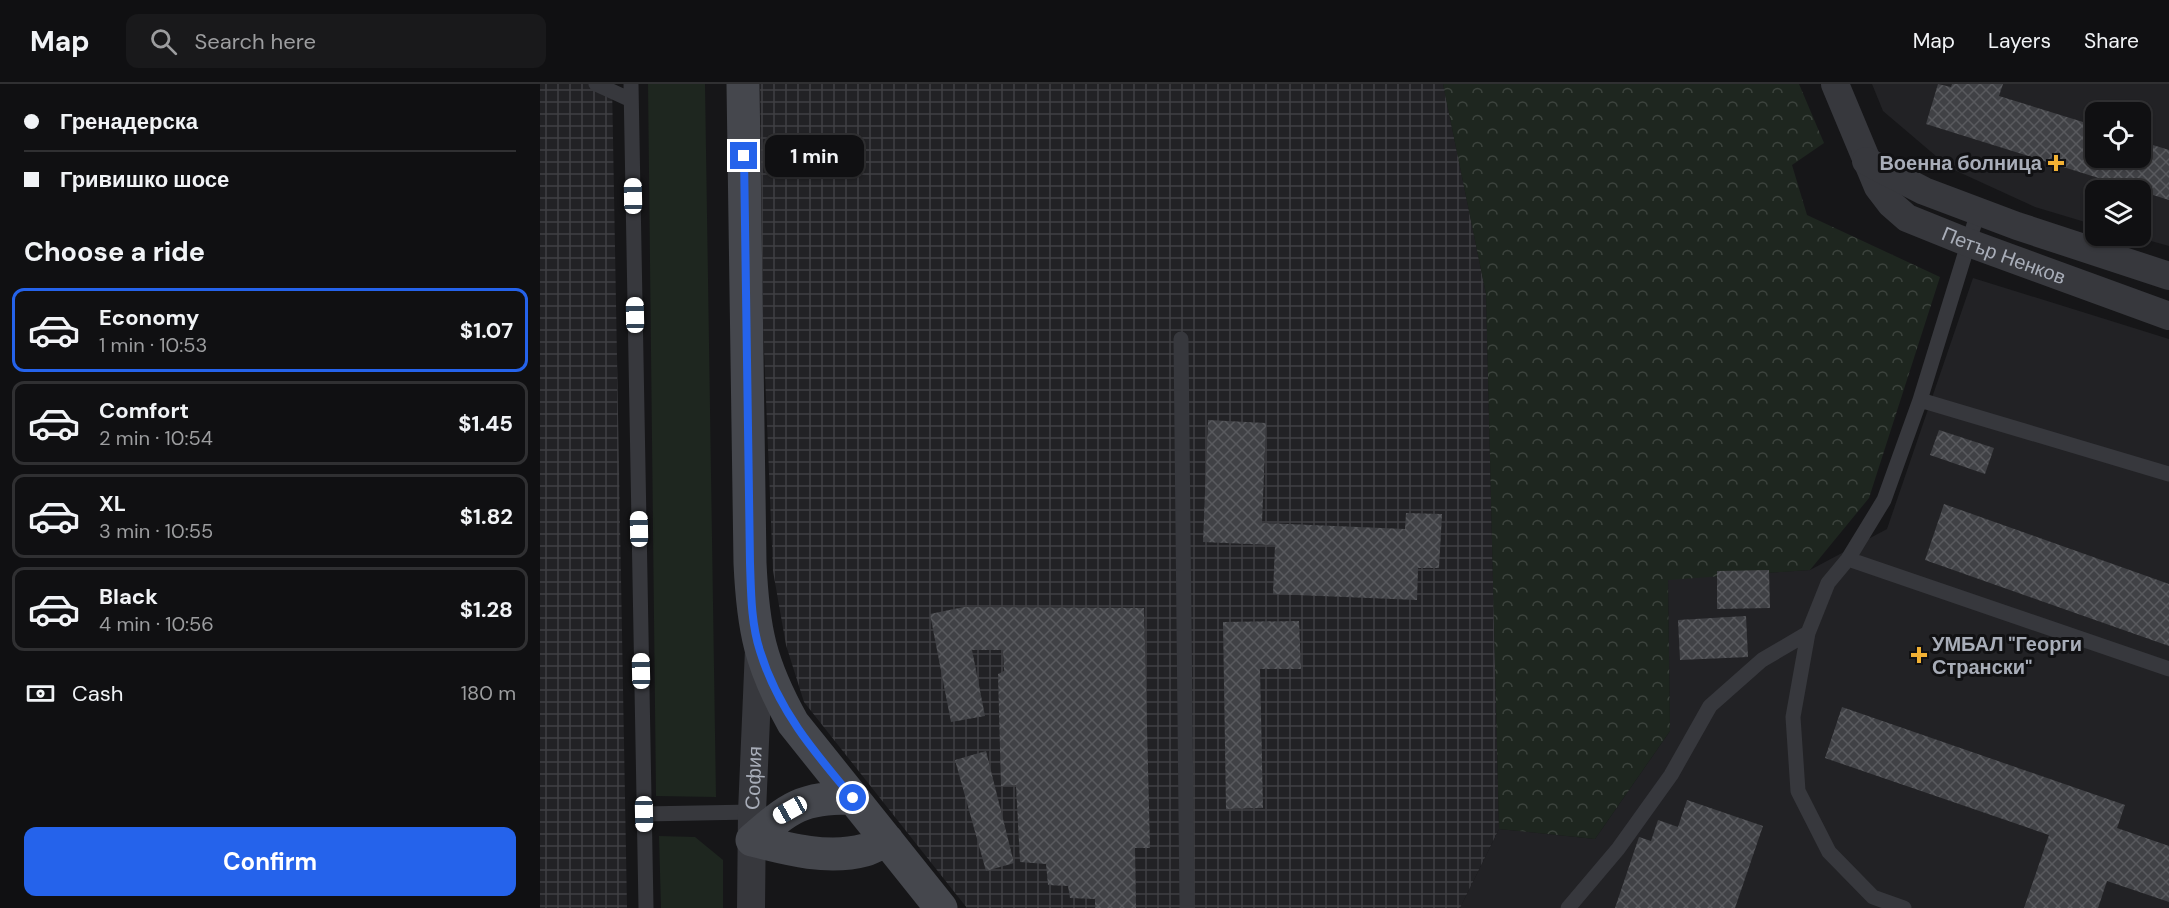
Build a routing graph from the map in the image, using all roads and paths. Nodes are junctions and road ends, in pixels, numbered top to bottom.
1 (596, 84) edge
2 (631, 84) edge
3 (743, 84) edge
4 (1835, 84) edge
5 (631, 100) junction
6 (1866, 161) junction
7 (1978, 212) junction
8 (1969, 243) junction
9 (2169, 276) edge
10 (2169, 316) edge
11 (1181, 339) dead end
12 (1920, 400) junction
13 (2169, 474) edge
14 (1848, 559) junction
15 (1808, 633) junction
16 (759, 649) junction
17 (2169, 669) edge
18 (853, 798) junction
19 (644, 814) junction
20 (752, 826) junction
21 (887, 840) junction
22 (1871, 903) edge
23 (646, 908) edge
24 (752, 908) edge
25 (941, 908) edge
26 (1187, 908) edge
27 (1568, 908) edge
28 (1904, 908) edge

1 - 5 lane
2 - 5 lane
3 - 16 street
4 - 6 street, Петър Ненков
5 - 19 lane
6 - 7 street, Петър Ненков
6 - 8 street, Петър Ненков
7 - 8 lane
7 - 9 street, Петър Ненков
8 - 10 street, Петър Ненков
8 - 12 lane
11 - 26 lane
12 - 13 lane
12 - 14 lane
14 - 15 lane
14 - 17 lane
15 - 22 lane
15 - 27 lane
16 - 18 street
16 - 20 street, София
18 - 20 street
18 - 21 street
19 - 20 lane
19 - 23 lane
20 - 21 street
20 - 24 street, София
21 - 25 street
22 - 28 lane

